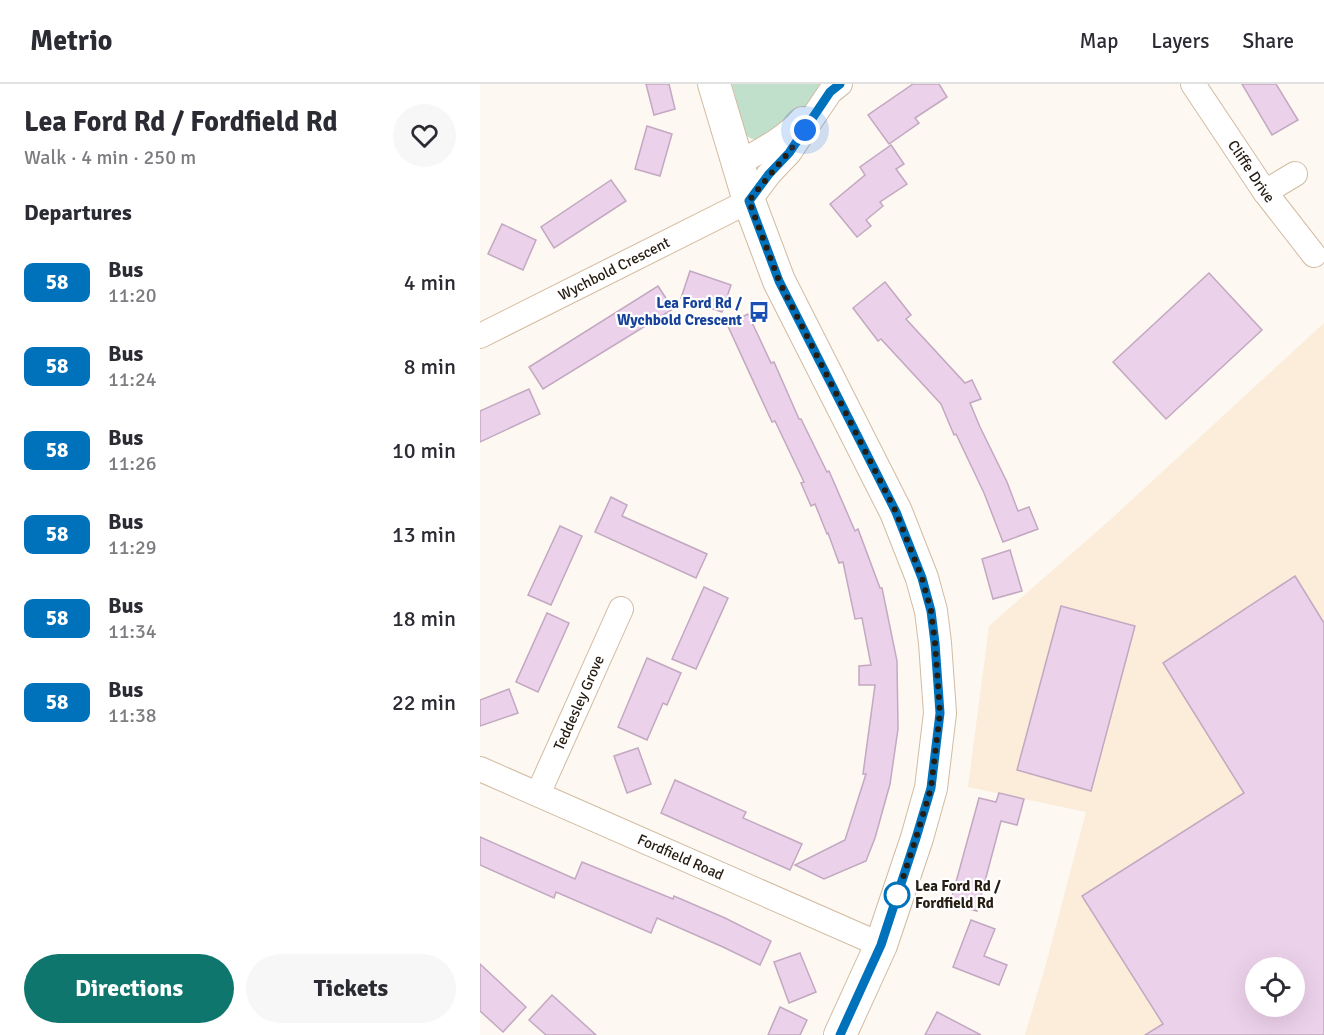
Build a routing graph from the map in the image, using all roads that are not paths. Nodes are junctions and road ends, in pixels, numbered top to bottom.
1 (714, 84) edge
2 (1193, 84) edge
3 (835, 88) edge
4 (737, 164) junction
5 (1295, 174) dead end
6 (1265, 192) junction
7 (749, 201) junction
8 (1314, 255) dead end
9 (480, 336) edge
10 (621, 609) dead end
11 (480, 769) edge
12 (538, 794) junction
13 (881, 945) junction
14 (840, 1035) edge

1 - 4 street
2 - 6 street, Cliffe Drive
3 - 4 street
3 - 7 street
4 - 7 street
5 - 6 street
6 - 8 street, Cliffe Drive
7 - 9 street, Wychbold Crescent
7 - 13 street
10 - 12 street, Teddesley Grove
11 - 12 street, Fordfield Road
12 - 13 street, Fordfield Road
13 - 14 street

